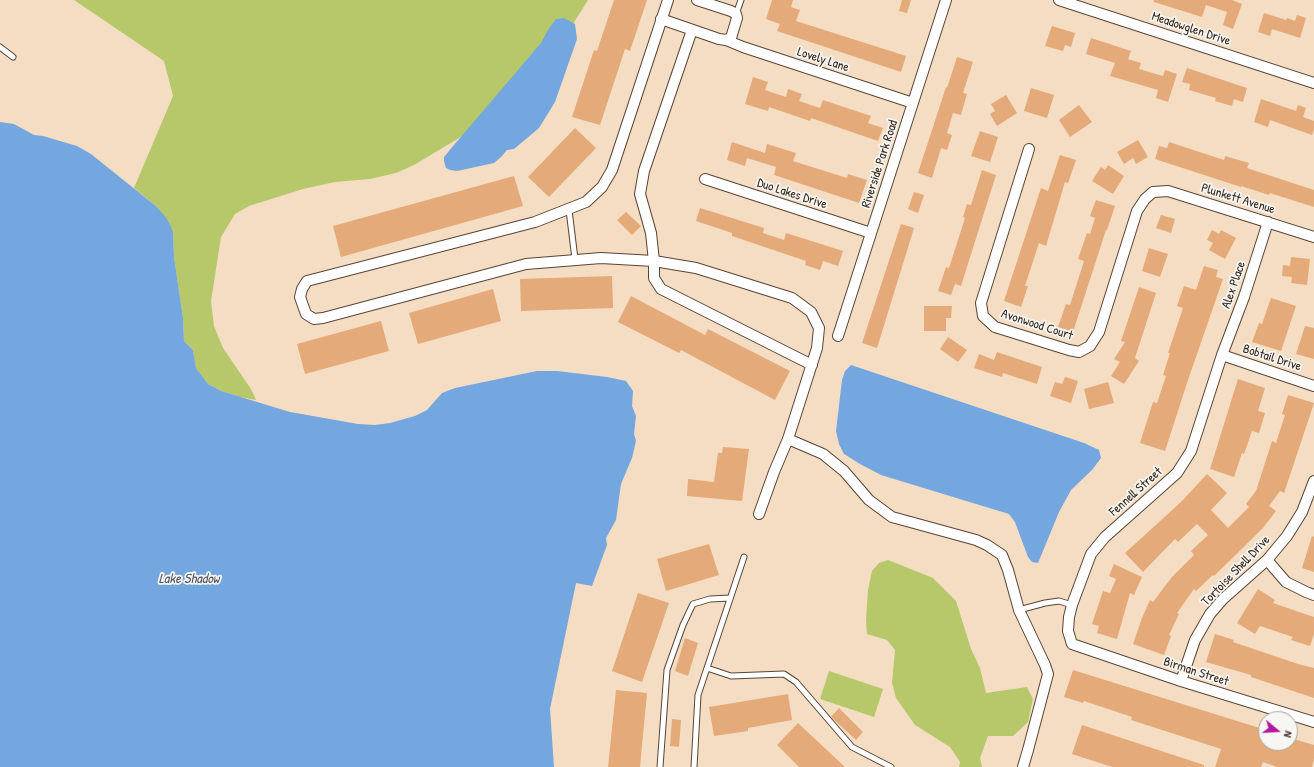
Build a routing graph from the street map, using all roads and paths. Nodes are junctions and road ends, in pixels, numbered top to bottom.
1 (668, 0) edge
2 (697, 0) edge
3 (741, 0) edge
4 (946, 0) edge
5 (1059, 0) edge
6 (736, 14) junction
7 (661, 20) junction
8 (692, 30) junction
9 (726, 40) junction
10 (0, 47) edge
11 (13, 57) dead end
12 (1314, 83) edge
13 (913, 103) junction
14 (1029, 149) dead end
15 (705, 179) dead end
16 (1153, 192) joint
17 (569, 210) junction
18 (1268, 222) junction
19 (871, 234) junction
20 (1314, 237) edge
21 (575, 259) junction
22 (654, 261) junction
23 (838, 336) dead end
24 (1222, 355) junction
25 (812, 365) junction
26 (1314, 386) edge
27 (788, 440) junction
28 (1314, 481) edge
29 (759, 514) dead end
30 (744, 557) dead end
31 (1268, 560) junction
32 (1314, 595) edge
33 (730, 598) junction
34 (1072, 605) junction
35 (1020, 610) junction
36 (1072, 644) joint
37 (707, 668) junction
38 (1181, 681) junction
39 (1314, 722) edge
40 (660, 767) edge
41 (694, 767) edge
42 (891, 767) edge
43 (1023, 767) edge

1 - 7 street
2 - 6 street
3 - 6 lane
4 - 13 street, Riverside Park Road
5 - 12 street, Meadowglen Drive
6 - 9 street
7 - 8 street, Lovely Lane
7 - 17 street
8 - 9 street, Lovely Lane
8 - 22 street
9 - 13 street, Lovely Lane
10 - 11 lane
13 - 19 street, Riverside Park Road
14 - 16 street, Avonwood Court
15 - 19 street, Duo Lakes Drive
16 - 18 street, Plunkett Avenue
17 - 21 lane
17 - 21 street
18 - 20 street, Plunkett Avenue
18 - 24 street, Alex Place
19 - 23 street, Riverside Park Road
21 - 22 street
22 - 25 street
22 - 25 street
24 - 26 street, Bobtail Drive
24 - 34 street, Fennell Street
25 - 27 street
27 - 29 street
27 - 35 street
28 - 31 street, Tortoise Shell Drive
30 - 33 lane
31 - 32 street
31 - 38 street, Tortoise Shell Drive
33 - 37 lane
33 - 40 lane
34 - 35 lane
34 - 36 street, Fennell Street
35 - 43 street
36 - 38 street, Birman Street
37 - 41 lane
37 - 42 lane
38 - 39 street, Birman Street

